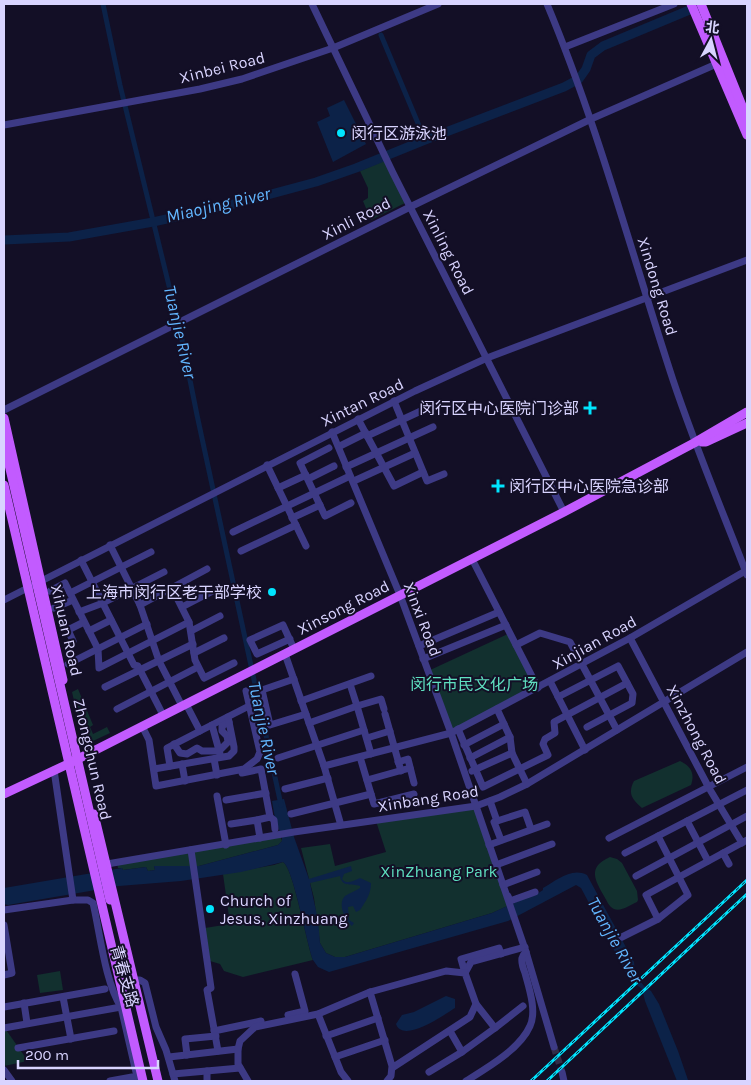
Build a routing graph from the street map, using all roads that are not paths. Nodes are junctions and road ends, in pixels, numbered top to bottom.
1 (312, 4) edge
2 (438, 4) edge
3 (548, 4) edge
4 (674, 4) edge
5 (697, 7) edge
6 (565, 47) junction
7 (333, 48) junction
8 (720, 62) junction
9 (747, 118) edge
10 (591, 119) junction
11 (4, 125) edge
12 (747, 135) edge
13 (410, 206) junction
14 (747, 260) edge
15 (647, 297) junction
16 (487, 358) junction
17 (394, 401) junction
18 (4, 410) edge
19 (423, 410) dead end
20 (747, 412) edge
21 (4, 418) edge
22 (358, 419) junction
23 (402, 420) junction
24 (747, 423) edge
25 (433, 427) dead end
26 (332, 432) junction
27 (366, 435) junction
28 (409, 438) junction
29 (4, 443) edge
30 (694, 443) junction
31 (342, 445) dead end
32 (329, 448) dead end
33 (376, 453) junction
34 (415, 454) junction
35 (267, 465) junction
36 (334, 466) dead end
37 (346, 467) junction
38 (4, 468) edge
39 (384, 468) junction
40 (423, 472) junction
41 (444, 474) dead end
42 (307, 477) junction
43 (353, 478) junction
44 (4, 485) edge
45 (278, 488) junction
46 (314, 493) junction
47 (351, 503) dead end
48 (320, 505) junction
49 (287, 506) junction
50 (564, 512) junction
51 (292, 518) junction
52 (296, 525) junction
53 (233, 532) dead end
54 (110, 545) junction
55 (306, 546) dead end
56 (240, 551) dead end
57 (151, 552) dead end
58 (472, 559) junction
59 (81, 560) junction
60 (121, 567) junction
61 (207, 570) dead end
62 (164, 572) dead end
63 (747, 572) edge
64 (41, 580) junction
65 (92, 582) junction
66 (27, 587) junction
67 (132, 588) junction
68 (172, 588) junction
69 (50, 591) dead end
70 (211, 592) dead end
71 (400, 595) junction
72 (71, 596) junction
73 (4, 600) edge
74 (103, 603) junction
75 (140, 605) junction
76 (182, 607) junction
77 (54, 608) dead end
78 (79, 612) junction
79 (499, 612) junction
80 (220, 616) dead end
81 (112, 620) junction
82 (84, 622) junction
83 (189, 622) junction
84 (147, 624) junction
85 (506, 624) junction
86 (467, 626) junction
87 (89, 631) junction
88 (191, 631) junction
89 (443, 636) junction
90 (121, 638) junction
91 (224, 638) dead end
92 (473, 638) junction
93 (630, 638) junction
94 (290, 639) junction
95 (73, 641) dead end
96 (152, 641) junction
97 (193, 644) junction
98 (516, 645) junction
99 (419, 646) junction
100 (448, 648) junction
101 (98, 649) junction
102 (294, 649) junction
103 (747, 652) edge
104 (128, 653) junction
105 (194, 653) junction
106 (285, 654) junction
107 (423, 659) junction
108 (159, 661) junction
109 (234, 663) dead end
110 (68, 664) dead end
111 (582, 664) junction
112 (198, 667) junction
113 (140, 670) junction
114 (371, 676) dead end
115 (294, 680) junction
116 (550, 681) junction
117 (590, 681) junction
118 (170, 682) junction
119 (627, 683) junction
120 (350, 684) junction
121 (105, 687) dead end
122 (538, 688) junction
123 (246, 691) dead end
124 (151, 692) junction
125 (558, 697) junction
126 (600, 698) junction
127 (301, 701) junction
128 (664, 702) junction
129 (184, 705) junction
130 (249, 706) junction
131 (357, 706) junction
132 (117, 709) dead end
133 (497, 709) junction
134 (306, 714) junction
135 (163, 715) junction
136 (567, 715) junction
137 (609, 716) junction
138 (228, 719) junction
139 (309, 723) junction
140 (504, 724) junction
141 (142, 726) junction
142 (212, 726) junction
143 (587, 727) dead end
144 (364, 730) junction
145 (617, 730) junction
146 (200, 731) junction
147 (390, 731) junction
148 (454, 731) junction
149 (510, 737) junction
150 (367, 738) junction
151 (174, 744) junction
152 (317, 745) junction
153 (464, 745) junction
154 (394, 748) junction
155 (585, 750) junction
156 (512, 753) junction
157 (371, 754) junction
158 (218, 756) junction
159 (80, 757) junction
160 (360, 757) junction
161 (278, 758) dead end
162 (470, 758) junction
163 (398, 762) junction
164 (68, 764) junction
165 (182, 764) junction
166 (170, 766) junction
167 (324, 766) junction
168 (410, 768) junction
169 (747, 768) edge
170 (154, 769) junction
171 (475, 769) junction
172 (54, 770) junction
173 (520, 770) junction
174 (401, 771) junction
175 (465, 774) junction
176 (220, 776) junction
177 (328, 778) junction
178 (367, 780) junction
179 (185, 781) junction
180 (414, 783) dead end
181 (527, 784) junction
182 (710, 788) junction
183 (285, 789) dead end
184 (747, 790) edge
185 (266, 793) junction
186 (4, 794) edge
187 (371, 794) junction
188 (414, 794) dead end
189 (217, 796) dead end
190 (226, 800) dead end
191 (490, 801) junction
192 (335, 804) junction
193 (720, 804) junction
194 (476, 806) junction
195 (291, 814) dead end
196 (747, 816) edge
197 (270, 817) junction
198 (257, 820) junction
199 (497, 821) junction
200 (687, 821) junction
201 (340, 822) dead end
202 (230, 824) dead end
203 (547, 824) dead end
204 (731, 824) junction
205 (531, 829) junction
206 (277, 832) junction
207 (658, 836) junction
208 (260, 838) junction
209 (609, 838) dead end
210 (501, 840) junction
211 (744, 841) edge
212 (698, 842) junction
213 (489, 844) junction
214 (552, 844) dead end
215 (226, 845) junction
216 (191, 850) junction
217 (723, 853) junction
218 (625, 854) dead end
219 (669, 858) junction
220 (708, 861) junction
221 (729, 864) dead end
222 (496, 865) junction
223 (107, 866) junction
224 (537, 872) dead end
225 (636, 876) dead end
226 (679, 877) junction
227 (504, 888) junction
228 (535, 892) dead end
229 (107, 897) junction
230 (72, 898) junction
231 (4, 910) edge
232 (658, 919) junction
233 (4, 926) edge
234 (622, 937) dead end
235 (525, 950) junction
236 (466, 973) junction
237 (4, 974) edge
238 (295, 974) dead end
239 (135, 980) junction
240 (105, 989) dead end
241 (370, 992) junction
242 (62, 997) junction
243 (24, 1003) junction
244 (476, 1004) junction
245 (4, 1006) edge
246 (523, 1006) dead end
247 (119, 1007) junction
248 (318, 1014) junction
249 (66, 1017) junction
250 (378, 1018) junction
251 (28, 1024) junction
252 (4, 1028) edge
253 (495, 1028) junction
254 (114, 1031) dead end
255 (450, 1032) junction
256 (215, 1033) junction
257 (326, 1036) junction
258 (71, 1038) junction
259 (385, 1040) junction
260 (554, 1047) tunnel mouth
261 (18, 1048) dead end
262 (238, 1049) junction
263 (218, 1051) junction
264 (462, 1052) junction
265 (187, 1055) junction
266 (169, 1057) junction
267 (335, 1057) junction
268 (240, 1068) junction
269 (392, 1068) junction
270 (4, 1070) edge
271 (207, 1071) junction
272 (429, 1072) dead end
273 (562, 1072) tunnel mouth
274 (174, 1078) edge
275 (135, 1080) edge
276 (12, 1081) edge
277 (110, 1081) edge
278 (145, 1081) edge
279 (154, 1081) edge
280 (158, 1081) edge
281 (207, 1081) edge
282 (248, 1081) edge
283 (348, 1081) edge
284 (387, 1081) edge
285 (466, 1081) edge
286 (564, 1081) edge

1 - 7 street, Xinling Road
2 - 7 street, Xinbei Road
3 - 6 street, Xindong Road
4 - 6 street
5 - 8 main road
6 - 10 street, Xindong Road
7 - 11 street, Xinbei Road
7 - 13 street, Xinling Road
8 - 9 main road
8 - 10 street, Xinli Road
8 - 12 main road
10 - 13 street, Xinli Road
10 - 15 street, Xindong Road
13 - 16 street, Xinling Road
13 - 18 street, Xinli Road
14 - 15 street, Xintan Road
15 - 16 street, Xintan Road
15 - 30 street, Xindong Road
16 - 17 street, Xintan Road
16 - 50 street, Xinling Road
17 - 22 street, Xintan Road
17 - 23 street
19 - 23 street
20 - 30 main road, Xinsong Road
21 - 64 main road, Xihuan Road
22 - 26 street, Xintan Road
22 - 27 street
23 - 27 street
23 - 28 street
24 - 30 main road, Xinsong Road
25 - 28 street
26 - 35 street, Xintan Road
26 - 37 street, Xinxi Road
27 - 31 street
27 - 33 street
28 - 33 street
28 - 34 street
29 - 229 main road, Zhongchun Road, bridge
30 - 50 main road, Xinsong Road
30 - 63 street, Xindong Road
32 - 42 street
33 - 37 street
33 - 39 street
34 - 39 street
34 - 40 street
35 - 45 street
35 - 54 street, Xintan Road
36 - 42 street
37 - 43 street, Xinxi Road
38 - 229 main road, Zhongchun Road
39 - 40 street
39 - 43 street
40 - 41 street
42 - 45 street
42 - 46 street
43 - 46 street
43 - 71 street, Xinxi Road
44 - 66 main road, Xihuan Road
45 - 49 street
46 - 48 street
46 - 49 street
47 - 48 street
48 - 51 street
49 - 51 street
49 - 53 street
50 - 58 main road, Xinsong Road
51 - 52 street
52 - 55 street
52 - 56 street
54 - 59 street, Xintan Road
54 - 60 street
57 - 60 street
58 - 71 main road, Xinsong Road
58 - 79 street
59 - 64 street, Xintan Road
59 - 65 street
60 - 65 street
60 - 67 street
61 - 68 street
62 - 67 street
63 - 93 street, Xinjian Road
64 - 66 street, Xintan Road
64 - 159 main road, Xihuan Road
65 - 72 street
65 - 74 street
66 - 73 street, Xintan Road
66 - 164 main road, Xihuan Road
67 - 74 street
67 - 75 street
68 - 75 street
68 - 76 street
69 - 72 street
70 - 76 street
71 - 99 street, Xinxi Road
71 - 102 main road, Xinsong Road
72 - 77 street
72 - 78 street
74 - 78 street
74 - 81 street
75 - 84 street
76 - 83 street
78 - 82 street
79 - 85 street
79 - 86 street
80 - 88 street
81 - 87 street
81 - 90 street
82 - 87 street
82 - 95 street
83 - 88 street
83 - 96 street
84 - 90 street
84 - 96 street
85 - 92 street
85 - 98 street
86 - 89 street
86 - 92 street
87 - 101 street
88 - 97 street
89 - 99 street
89 - 100 street
90 - 101 street
90 - 104 street
91 - 105 street
92 - 100 street
93 - 111 street, Xinjian Road
93 - 128 street, Xinzhong Road
94 - 94 street
94 - 102 street
96 - 104 street
96 - 108 street
97 - 105 street
97 - 108 street
98 - 111 street
98 - 122 street
99 - 107 street, Xinxi Road
100 - 107 street
101 - 104 street
101 - 110 street
102 - 106 main road, Xinsong Road
103 - 128 street, Xinbang Road
104 - 113 street
105 - 112 street
106 - 115 street
106 - 129 main road, Xinsong Road
107 - 148 street, Xinxi Road
108 - 113 street
108 - 118 street
109 - 112 street
111 - 116 street, Xinjian Road
111 - 117 street
112 - 118 street
113 - 121 street
113 - 124 street
114 - 120 street
115 - 127 street
115 - 134 street
116 - 122 street, Xinjian Road
116 - 125 street
117 - 119 street
117 - 125 street
117 - 126 street
118 - 124 street
118 - 129 street
119 - 126 street
119 - 137 street
120 - 127 street
120 - 131 street
122 - 133 street, Xinjian Road
123 - 130 street
124 - 132 street
124 - 135 street
125 - 136 street
126 - 136 street
126 - 137 street
127 - 134 street
128 - 145 street, Xinbang Road
128 - 182 street, Xinzhong Road
129 - 135 main road, Xinsong Road
129 - 146 street
130 - 138 street
130 - 176 street
131 - 139 street
131 - 144 street
131 - 147 street
133 - 140 street
133 - 148 street, Xinjian Road
134 - 139 street
135 - 141 main road, Xinsong Road
136 - 155 street
136 - 173 street
137 - 143 street
137 - 145 street
138 - 142 street
138 - 158 street
138 - 158 street
139 - 152 street
140 - 149 street
140 - 153 street
141 - 159 main road, Xinsong Road
141 - 170 street
142 - 146 street
142 - 158 street
144 - 150 street
144 - 152 street
145 - 155 street, Xinbang Road
146 - 151 street
147 - 150 street
147 - 154 street
148 - 153 street
148 - 154 street, Xinjian Road
148 - 175 street, Xinxi Road
149 - 156 street
149 - 162 street
150 - 157 street
151 - 158 street
151 - 166 street
152 - 161 street
152 - 167 street
153 - 162 street
154 - 157 street, Xinjian Road
154 - 163 street
155 - 181 street, Xinbang Road
156 - 171 street
156 - 173 street
157 - 160 street, Xinjian Road
158 - 165 street
158 - 176 street
159 - 164 main road, Xinsong Road
159 - 223 main road, Xihuan Road
160 - 167 street, Xinjian Road
160 - 178 street
162 - 171 street
163 - 168 street
163 - 174 street
164 - 172 main road, Xinsong Road
164 - 229 main road, Xihuan Road
165 - 166 street
165 - 179 street
166 - 170 street
167 - 177 street
168 - 174 street
168 - 180 street
169 - 182 street
170 - 179 street
171 - 173 street
171 - 175 street
172 - 186 main road, Xinsong Road
172 - 230 street
173 - 181 street
174 - 178 street
175 - 194 street, Xinxi Road
176 - 179 street
176 - 185 street
177 - 183 street
177 - 192 street
178 - 187 street
181 - 191 street, Xinbang Road
182 - 193 street, Xinzhong Road
182 - 209 street
184 - 193 street
185 - 190 street
185 - 197 street
187 - 188 street
187 - 192 street
189 - 215 street
191 - 194 street, Xinbang Road
191 - 199 street
192 - 195 street
192 - 201 street
193 - 200 street
193 - 204 street, Xinzhong Road
194 - 206 street, Xinbang Road
194 - 213 street, Xinxi Road
196 - 204 street
197 - 198 street
197 - 206 street
198 - 202 street
198 - 208 street
199 - 205 street
199 - 210 street
200 - 207 street
200 - 212 street
203 - 205 street
204 - 211 street, Xinzhong Road
204 - 212 street
205 - 210 street
206 - 208 street, Xinbang Road
207 - 218 street
207 - 219 street
208 - 215 street, Xinbang Road
210 - 213 street
211 - 217 street
212 - 219 street
212 - 220 street
213 - 222 street, Xinxi Road
214 - 222 street
215 - 216 street, Xinbang Road
216 - 223 street, Xinbang Road
216 - 256 street
217 - 220 street
217 - 221 street
219 - 225 street
219 - 226 street
220 - 226 street
222 - 227 street, Xinxi Road
223 - 229 main road, Xihuan Road
224 - 227 street
226 - 232 street
226 - 232 street
227 - 228 street
227 - 235 street, Xinxi Road
229 - 239 main road, Xihuan Road
229 - 278 main road, Zhongchun Road
229 - 279 main road, Zhongchun Road
230 - 231 street
230 - 247 street, 青春支路
232 - 234 street
233 - 237 street
235 - 236 street
235 - 260 street, Xinxi Road
235 - 285 street
236 - 241 street
236 - 244 street
238 - 256 street
239 - 266 street
239 - 280 main road, Xihuan Road
240 - 242 street
241 - 248 street
241 - 250 street
242 - 243 street
242 - 249 street
243 - 245 street
243 - 251 street
244 - 253 street
244 - 255 street
246 - 253 street
247 - 249 street
247 - 275 street, 青春支路
248 - 257 street
248 - 262 street
249 - 251 street
249 - 258 street
250 - 257 street
250 - 259 street
251 - 252 street
253 - 264 street
254 - 258 street
255 - 264 street
255 - 269 street
256 - 263 street
256 - 265 street
257 - 267 street
258 - 261 street
259 - 267 street
259 - 269 street
262 - 263 street
262 - 268 street
263 - 265 street
264 - 272 street
265 - 266 street
266 - 274 street
267 - 283 street
268 - 271 street
268 - 282 street
269 - 284 street
270 - 276 street
271 - 274 street
271 - 281 street
273 - 286 street
275 - 277 street

